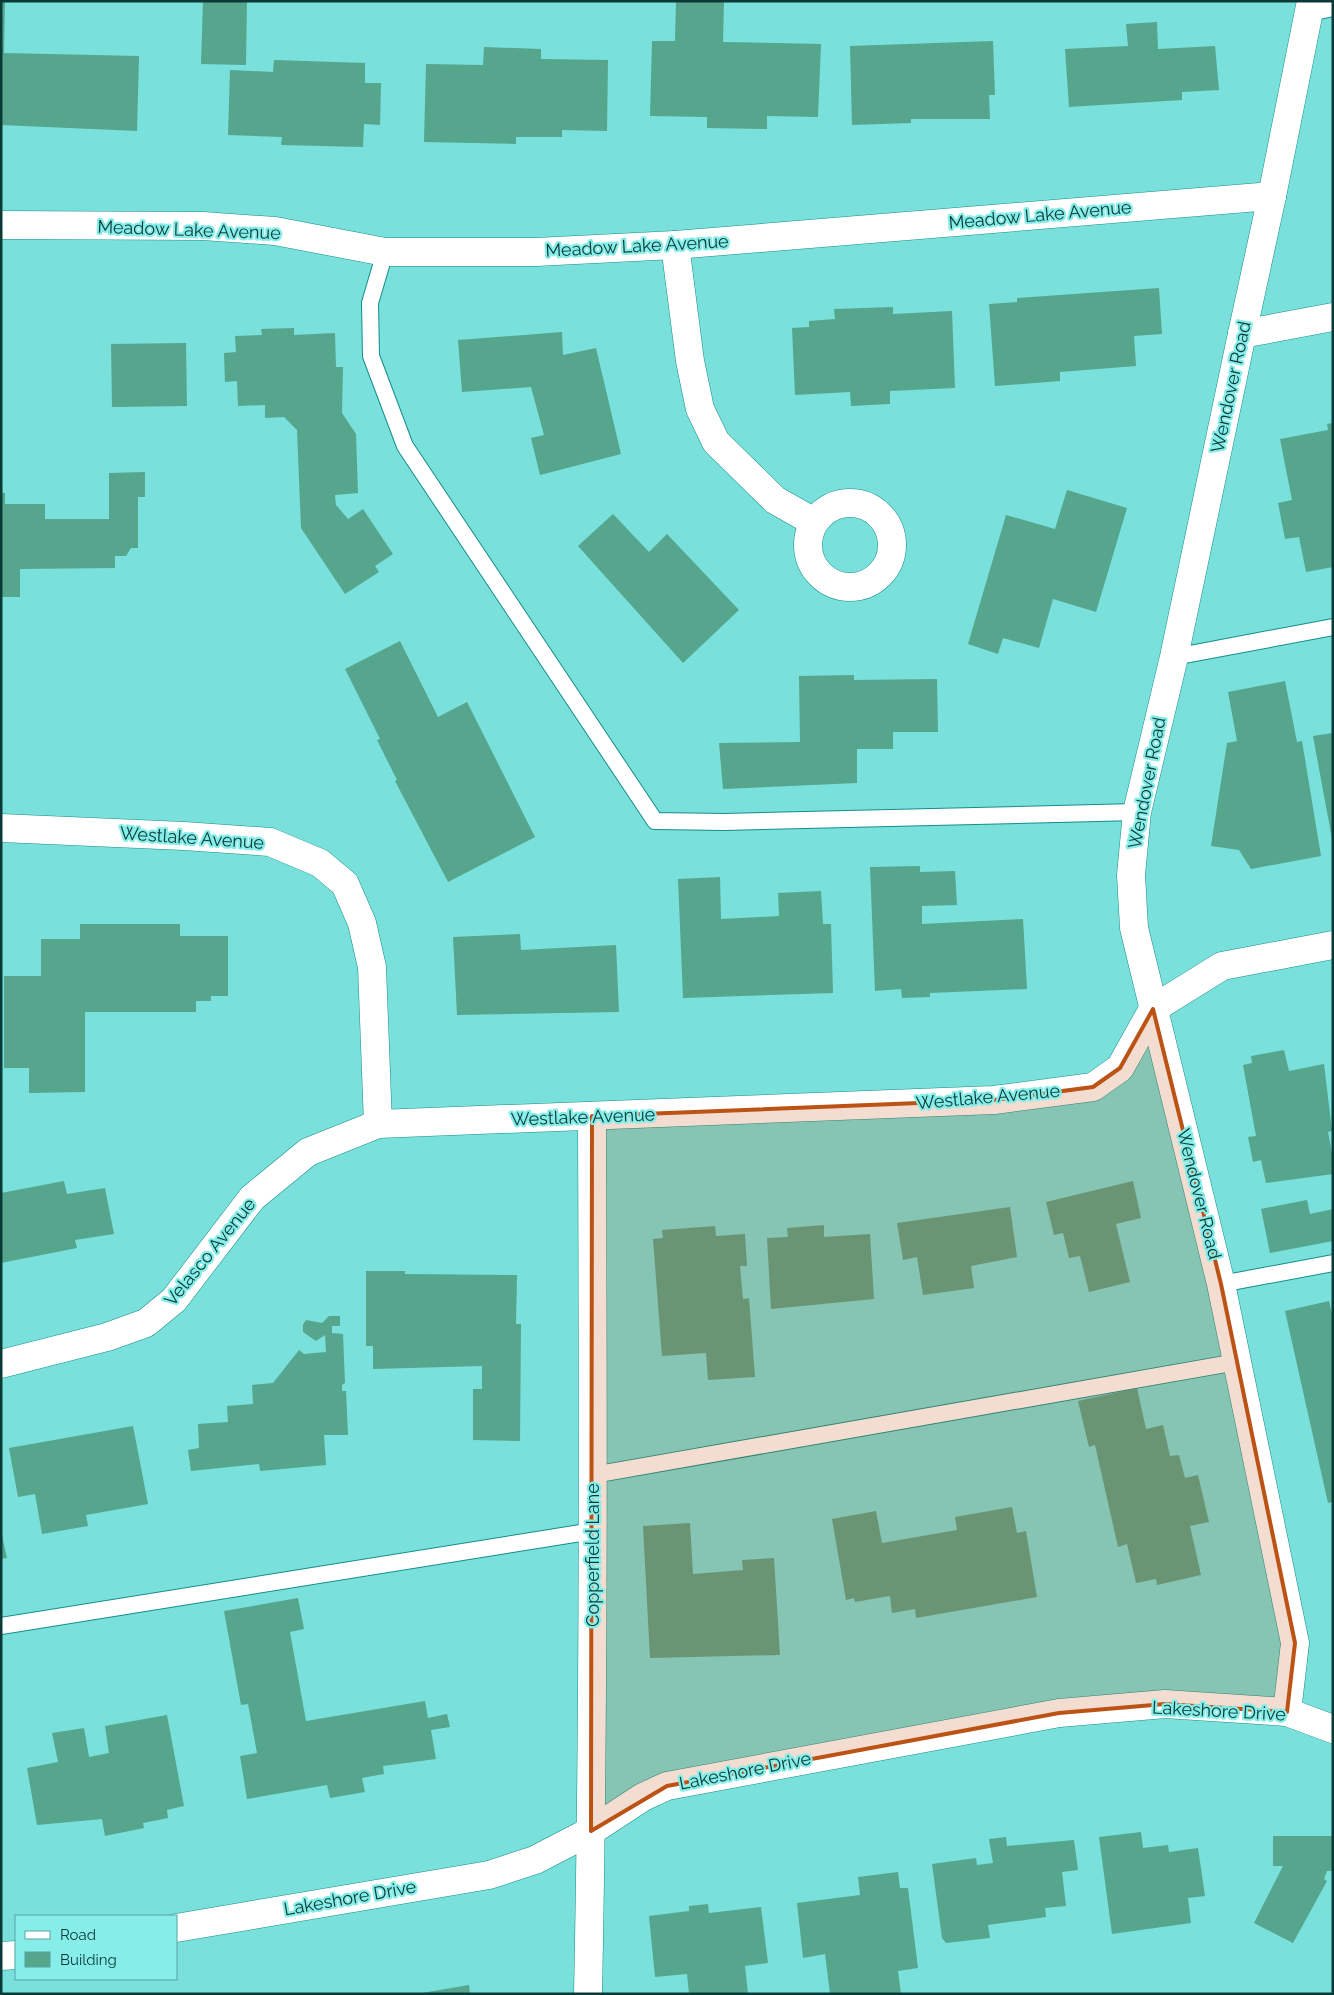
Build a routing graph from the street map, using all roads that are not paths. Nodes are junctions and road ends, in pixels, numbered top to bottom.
1 (1318, 7) edge
2 (1272, 196) junction
3 (1, 225) edge
4 (675, 245) junction
5 (386, 252) junction
6 (1333, 317) edge
7 (1242, 334) junction
8 (814, 522) dead end
9 (1333, 628) edge
10 (1174, 657) junction
11 (1138, 812) junction
12 (1, 828) edge
13 (1333, 945) edge
14 (1153, 1009) junction
15 (592, 1116) junction
16 (378, 1124) junction
17 (1333, 1263) edge
18 (1221, 1284) junction
19 (1237, 1362) junction
20 (1, 1364) edge
21 (593, 1475) junction
22 (592, 1531) junction
23 (1, 1626) edge
24 (1287, 1712) junction
25 (1333, 1730) edge
26 (591, 1831) junction
27 (178, 1928) edge
28 (15, 1954) edge
29 (1, 1956) edge
30 (588, 1994) edge

1 - 2 street, Wendover Road
2 - 4 street, Meadow Lake Avenue
2 - 7 street, Wendover Road
3 - 5 street, Meadow Lake Avenue
4 - 5 street, Meadow Lake Avenue
4 - 8 street
5 - 11 lane
6 - 7 street
7 - 10 street, Wendover Road
9 - 10 lane
10 - 11 street, Wendover Road
11 - 14 street, Wendover Road
12 - 16 street, Westlake Avenue
13 - 14 street, Westlake Avenue
14 - 15 street, Westlake Avenue
14 - 18 street, Wendover Road
15 - 16 street, Westlake Avenue
15 - 21 street, Copperfield Lane
16 - 20 street, Velasco Avenue
17 - 18 lane
18 - 19 street, Wendover Road
19 - 21 lane
19 - 24 street, Wendover Road
21 - 22 street, Copperfield Lane
22 - 23 lane
22 - 26 street, Copperfield Lane
24 - 25 street, Lakeshore Drive
24 - 26 street, Lakeshore Drive
26 - 27 street, Lakeshore Drive
26 - 30 street, Copperfield Lane
28 - 29 street

